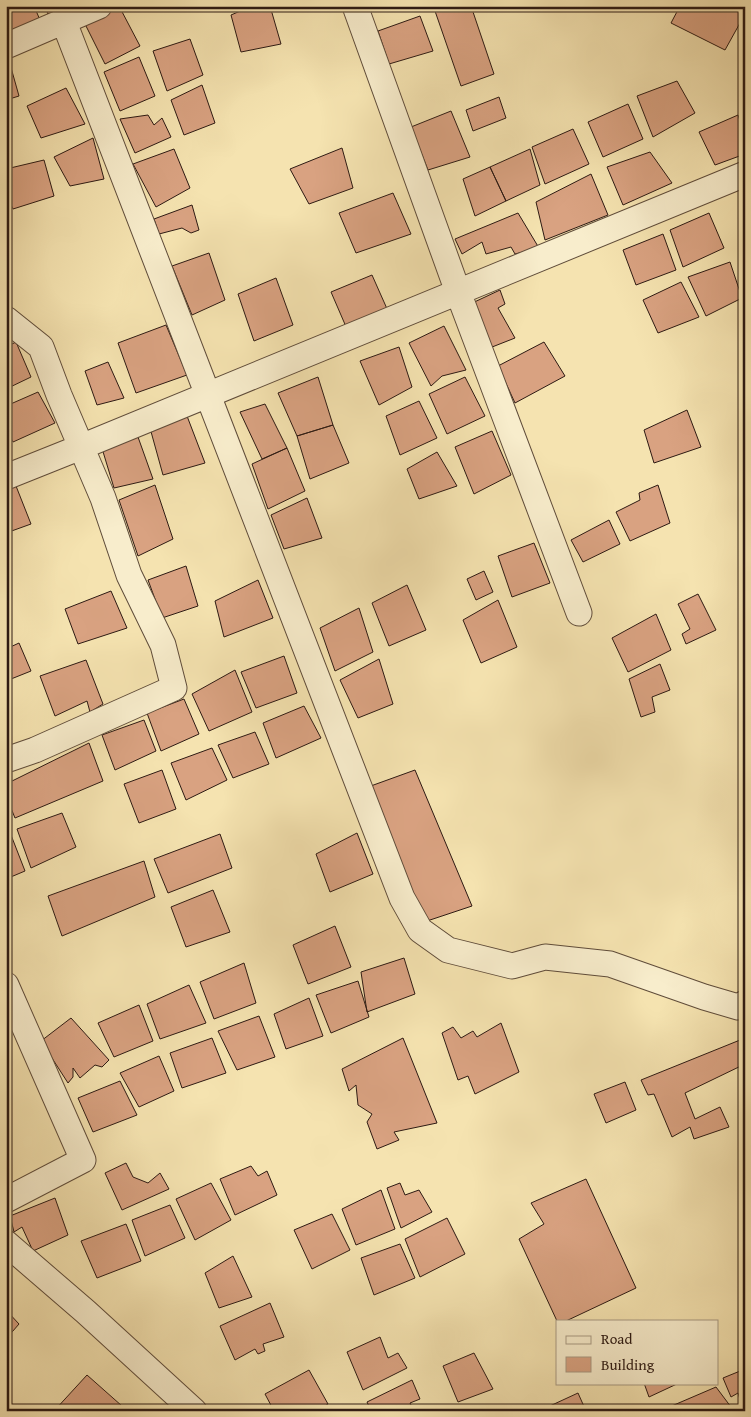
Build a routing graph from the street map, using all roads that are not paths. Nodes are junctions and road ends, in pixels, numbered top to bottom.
1 (99, 6) edge
2 (355, 6) edge
3 (64, 22) junction
4 (6, 46) edge
5 (745, 174) edge
6 (458, 292) junction
7 (6, 319) edge
8 (208, 395) junction
9 (81, 447) junction
10 (6, 477) edge
11 (579, 613) dead end
12 (6, 760) edge
13 (6, 985) edge
14 (745, 1003) edge
15 (6, 1200) edge
16 (6, 1243) edge
17 (194, 1411) edge

1 - 3 street
2 - 6 street
3 - 4 street
3 - 8 street
5 - 6 street
6 - 8 street
6 - 11 street
7 - 9 street
8 - 9 street
8 - 14 street
9 - 10 street
9 - 12 street
13 - 15 street
16 - 17 street

